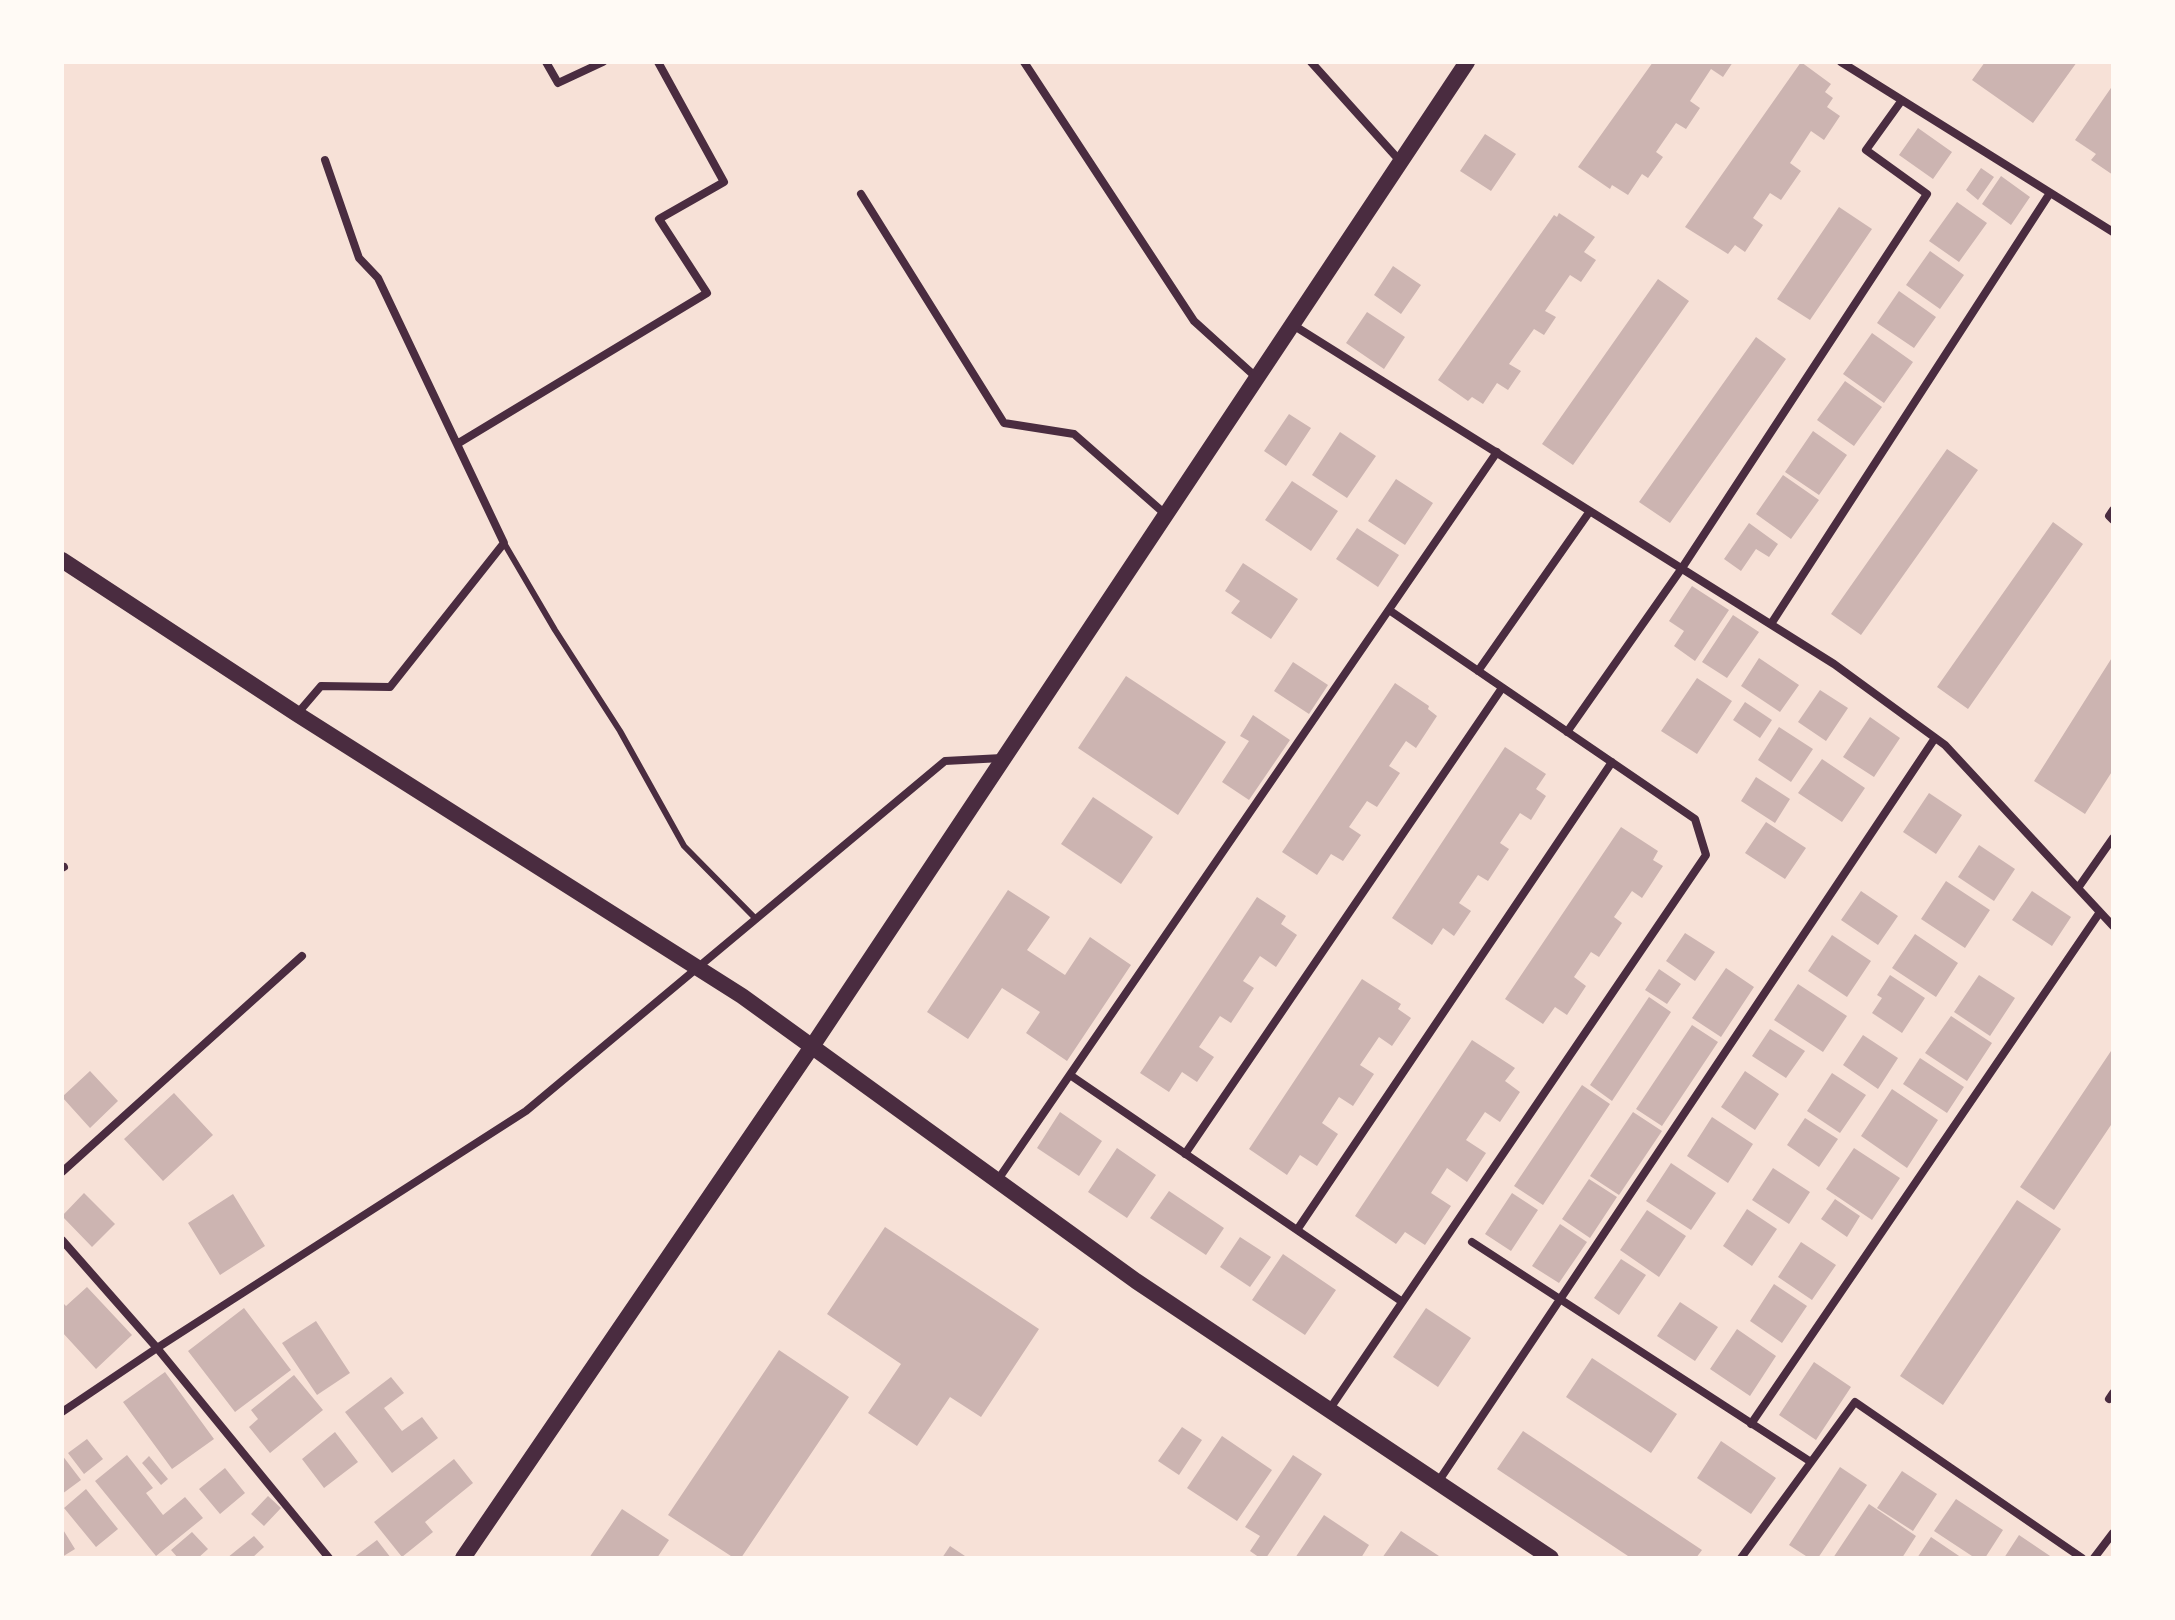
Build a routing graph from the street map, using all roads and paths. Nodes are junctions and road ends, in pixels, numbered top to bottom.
1 (546, 62) edge
2 (603, 62) edge
3 (658, 62) edge
4 (1024, 62) edge
5 (1311, 62) edge
6 (1467, 62) edge
7 (1841, 62) edge
8 (1902, 100) junction
9 (325, 160) dead end
10 (1401, 162) junction
11 (2050, 193) junction
12 (861, 194) dead end
13 (2113, 232) edge
14 (1293, 325) junction
15 (1257, 378) junction
16 (457, 444) junction
17 (1497, 452) junction
18 (2113, 510) edge
19 (1590, 511) junction
20 (1164, 513) junction
21 (2113, 520) edge
22 (504, 543) junction
23 (62, 560) edge
24 (1682, 568) junction
25 (1389, 610) junction
26 (1771, 624) junction
27 (1478, 671) junction
28 (1502, 688) junction
29 (297, 714) junction
30 (1567, 732) junction
31 (1935, 738) junction
32 (1002, 758) junction
33 (1612, 762) junction
34 (2113, 838) edge
35 (2078, 888) junction
36 (2100, 912) junction
37 (755, 918) junction
38 (2113, 926) edge
39 (302, 956) dead end
40 (696, 967) junction
41 (811, 1048) junction
42 (1070, 1075) junction
43 (1185, 1154) junction
44 (62, 1172) edge
45 (997, 1181) junction
46 (1297, 1230) junction
47 (62, 1240) edge
48 (1472, 1242) dead end
49 (1560, 1300) junction
50 (1401, 1301) junction
51 (157, 1348) junction
52 (1329, 1410) junction
53 (62, 1412) edge
54 (1751, 1424) junction
55 (1811, 1462) junction
56 (1438, 1483) junction
57 (2113, 1533) edge
58 (329, 1558) edge
59 (463, 1558) edge
60 (1551, 1558) edge
61 (1741, 1558) edge
62 (2082, 1558) edge
63 (2094, 1558) edge

1 - 2 street
3 - 16 street
4 - 15 street
5 - 10 street
6 - 10 main road
7 - 8 street
8 - 11 street
8 - 24 street
9 - 16 street
10 - 14 main road
11 - 13 street
11 - 26 street
12 - 20 street
14 - 15 main road
14 - 17 street
15 - 20 main road
16 - 22 street
17 - 19 street
17 - 25 street
18 - 21 street
19 - 24 street
19 - 27 street
20 - 32 main road
22 - 29 street
22 - 37 lane
23 - 29 main road
24 - 26 street
24 - 30 street
25 - 27 street
25 - 42 street
26 - 31 street
27 - 28 street
28 - 30 street
28 - 43 street
29 - 40 main road
30 - 33 street
31 - 35 street
31 - 49 street
32 - 37 street
32 - 41 main road
33 - 46 street
33 - 50 street
34 - 35 street
35 - 36 street
36 - 38 street
36 - 54 street
37 - 40 street
39 - 44 street
40 - 41 main road
40 - 51 street
41 - 45 main road
41 - 59 main road
42 - 43 street
42 - 45 street
43 - 46 street
45 - 52 main road
46 - 50 street
47 - 51 street
48 - 49 street
49 - 54 street
49 - 56 street
50 - 52 street
51 - 53 street
51 - 58 street
52 - 56 main road
54 - 55 street
55 - 61 street
55 - 62 street
56 - 60 main road
57 - 63 street

